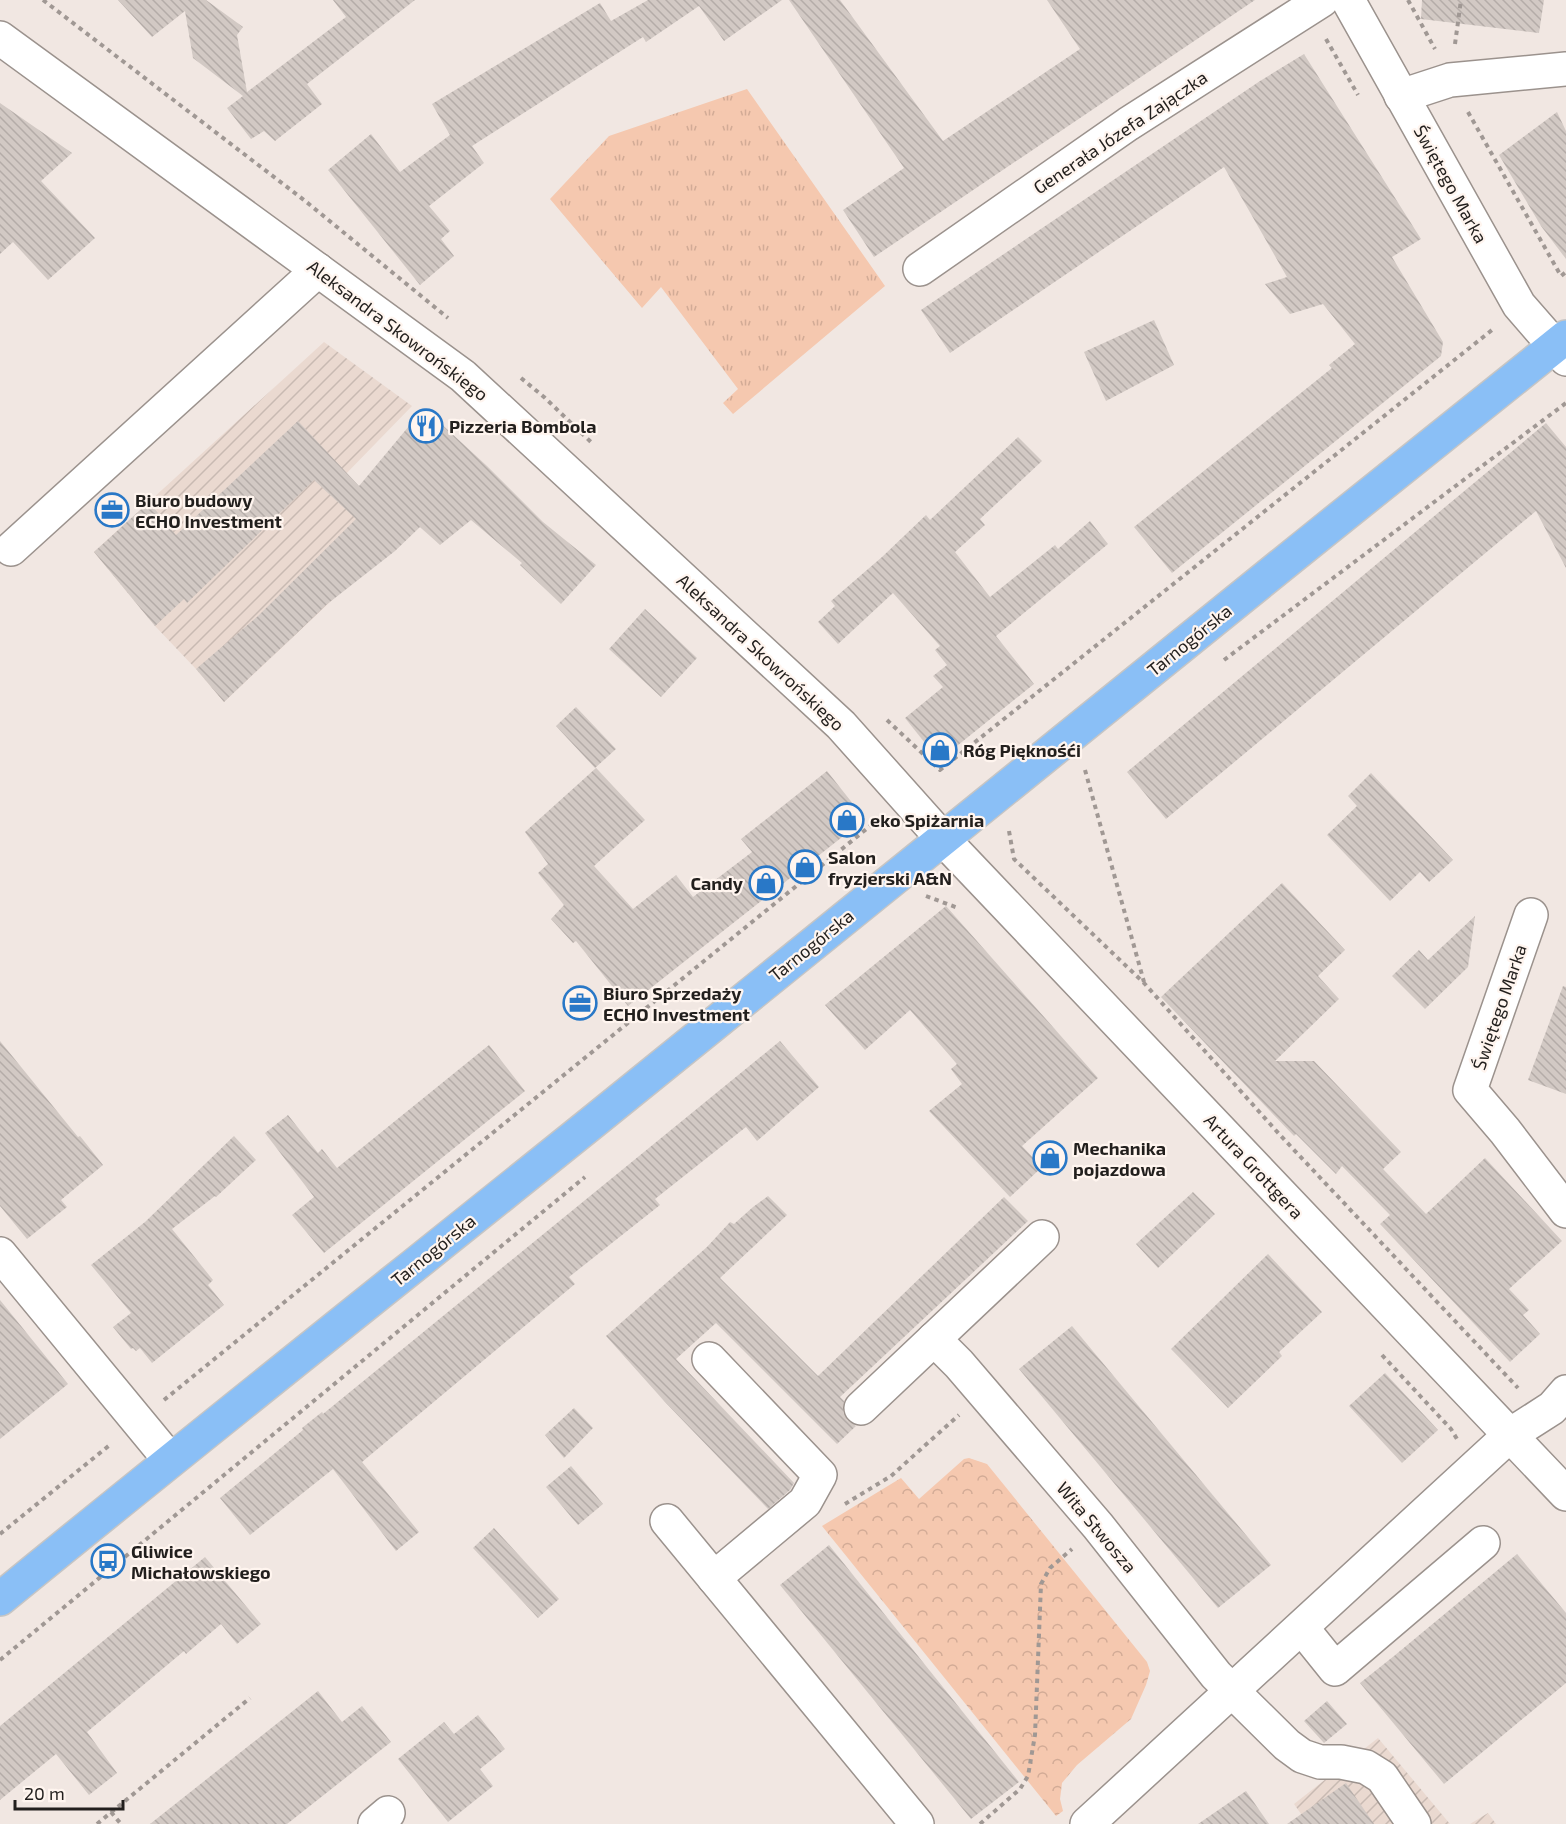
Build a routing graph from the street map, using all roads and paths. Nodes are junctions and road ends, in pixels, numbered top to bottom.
1 (1322, 0) edge
2 (1348, 0) edge
3 (1408, 0) edge
4 (1461, 0) edge
5 (0, 38) edge
6 (1455, 45) dead end
7 (1439, 56) dead end
8 (1566, 69) edge
9 (1401, 96) junction
10 (1463, 102) dead end
11 (920, 269) dead end
12 (318, 270) junction
13 (1566, 272) edge
14 (1492, 330) dead end
15 (1562, 348) edge
16 (1566, 403) edge
17 (11, 549) dead end
18 (1216, 666) dead end
19 (1084, 766) dead end
20 (939, 770) dead end
21 (872, 809) dead end
22 (1008, 825) dead end
23 (942, 838) junction
24 (925, 896) dead end
25 (918, 902) dead end
26 (1530, 915) dead end
27 (1144, 983) junction
28 (590, 1173) dead end
29 (1566, 1211) edge
30 (1042, 1237) dead end
31 (0, 1254) edge
32 (934, 1339) junction
33 (710, 1359) dead end
34 (1519, 1389) dead end
35 (1566, 1392) edge
36 (984, 1393) junction
37 (161, 1402) dead end
38 (861, 1407) dead end
39 (1510, 1436) junction
40 (111, 1444) dead end
41 (170, 1460) junction
42 (1566, 1494) edge
43 (841, 1506) dead end
44 (667, 1521) dead end
45 (1098, 1526) junction
46 (0, 1534) edge
47 (1483, 1543) dead end
48 (714, 1578) junction
49 (0, 1599) edge
50 (1302, 1628) junction
51 (0, 1660) edge
52 (1232, 1691) junction
53 (250, 1698) dead end
54 (111, 1812) junction
55 (97, 1824) edge
56 (122, 1824) edge
57 (917, 1824) edge
58 (980, 1824) edge
59 (1087, 1824) edge
60 (1414, 1824) edge

1 - 11 street, Generała Józefa Zajączka
2 - 9 street, Świętego Marka
3 - 7 path
4 - 6 path
5 - 12 street, Aleksandra Skowrońskiego
8 - 9 street
9 - 15 street, Świętego Marka
10 - 13 path
12 - 17 street
12 - 23 street, Aleksandra Skowrońskiego
14 - 20 path
15 - 23 main road, Tarnogórska
16 - 18 path
19 - 27 path
21 - 37 path
22 - 27 path
23 - 39 street, Artura Grottgera
23 - 41 main road, Tarnogórska
24 - 25 path
26 - 29 street, Świętego Marka
27 - 34 path
28 - 51 path
30 - 32 street
31 - 41 street
32 - 36 street, Wita Stwosza
32 - 38 street
33 - 48 street
35 - 39 street
36 - 43 path
36 - 45 street, Wita Stwosza
39 - 42 street, Artura Grottgera
39 - 50 street
40 - 46 path
41 - 49 main road, Tarnogórska
44 - 48 street
45 - 52 street, Wita Stwosza
45 - 58 path
47 - 50 street
48 - 57 street
50 - 52 street
52 - 59 street
52 - 60 street, Wita Stwosza
53 - 54 path
54 - 55 path
54 - 56 path

